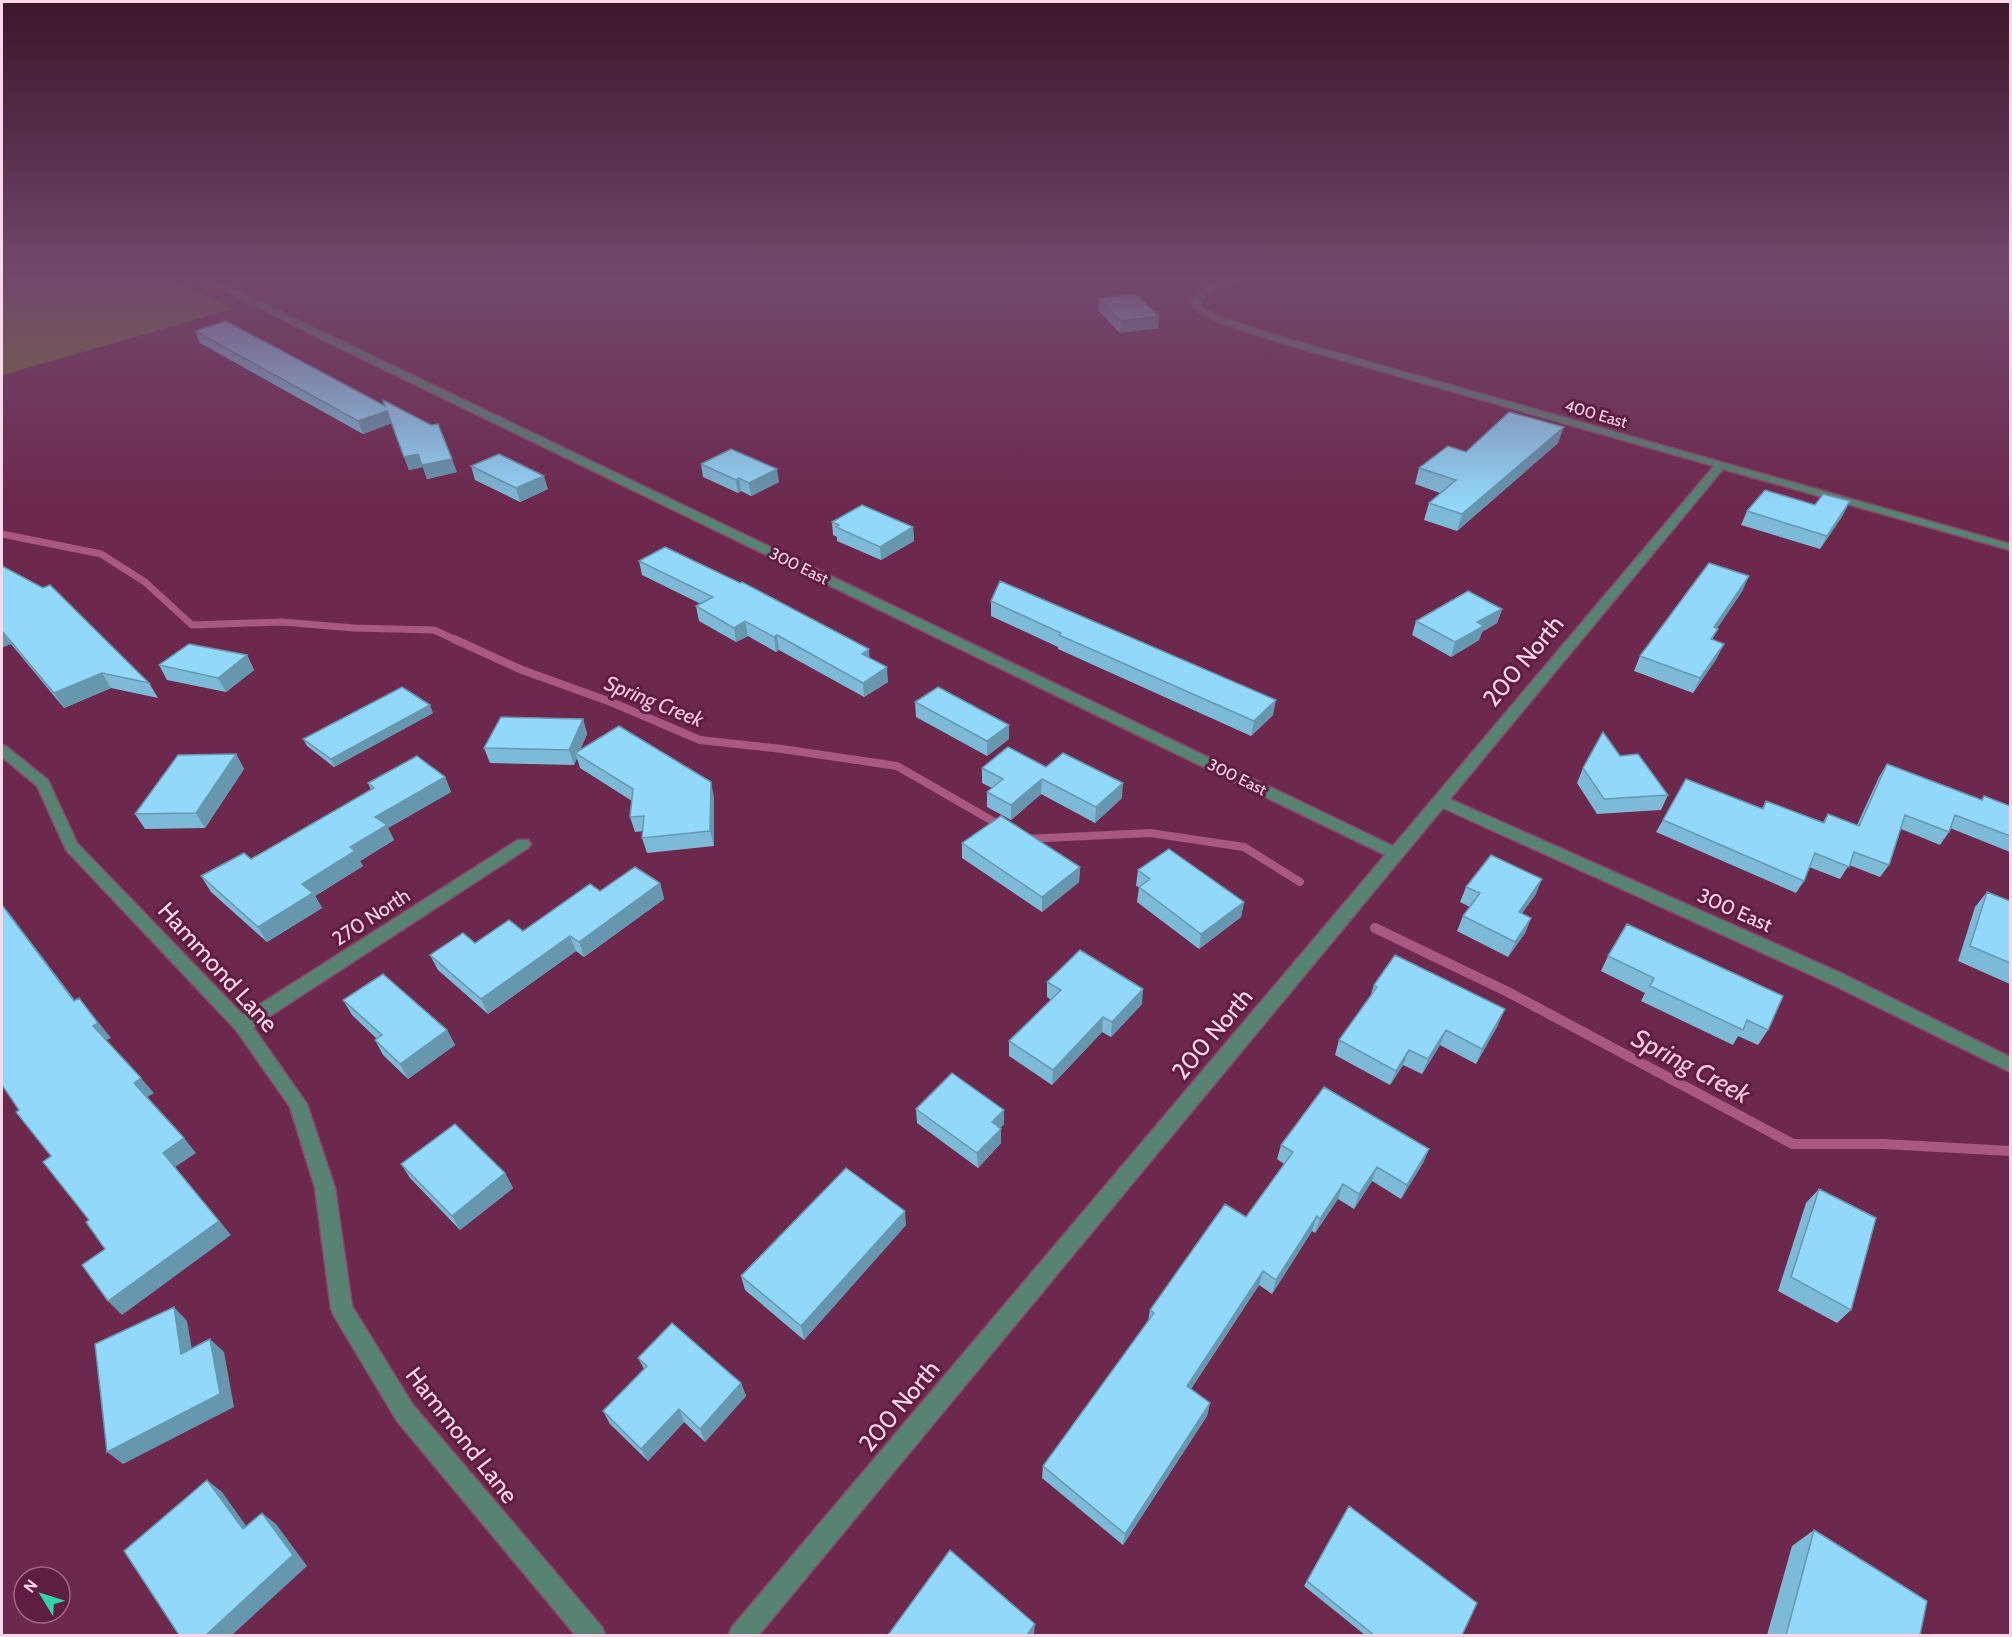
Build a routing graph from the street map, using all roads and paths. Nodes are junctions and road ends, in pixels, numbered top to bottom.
1 (356, 353) edge
2 (1329, 353) edge
3 (1721, 465) junction
4 (2010, 547) edge
5 (2, 750) edge
6 (1440, 801) junction
7 (523, 844) dead end
8 (1396, 854) junction
9 (242, 1025) junction
10 (2010, 1065) edge
11 (593, 1635) edge
12 (741, 1635) edge

1 - 8 street, 300 East
2 - 3 street, 400 East
3 - 4 street, 400 East
3 - 6 street, 200 North
5 - 9 street, Hammond Lane
6 - 8 street, 200 North
6 - 10 street, 300 East
7 - 9 street, 270 North
8 - 12 street, 200 North
9 - 11 street, Hammond Lane

